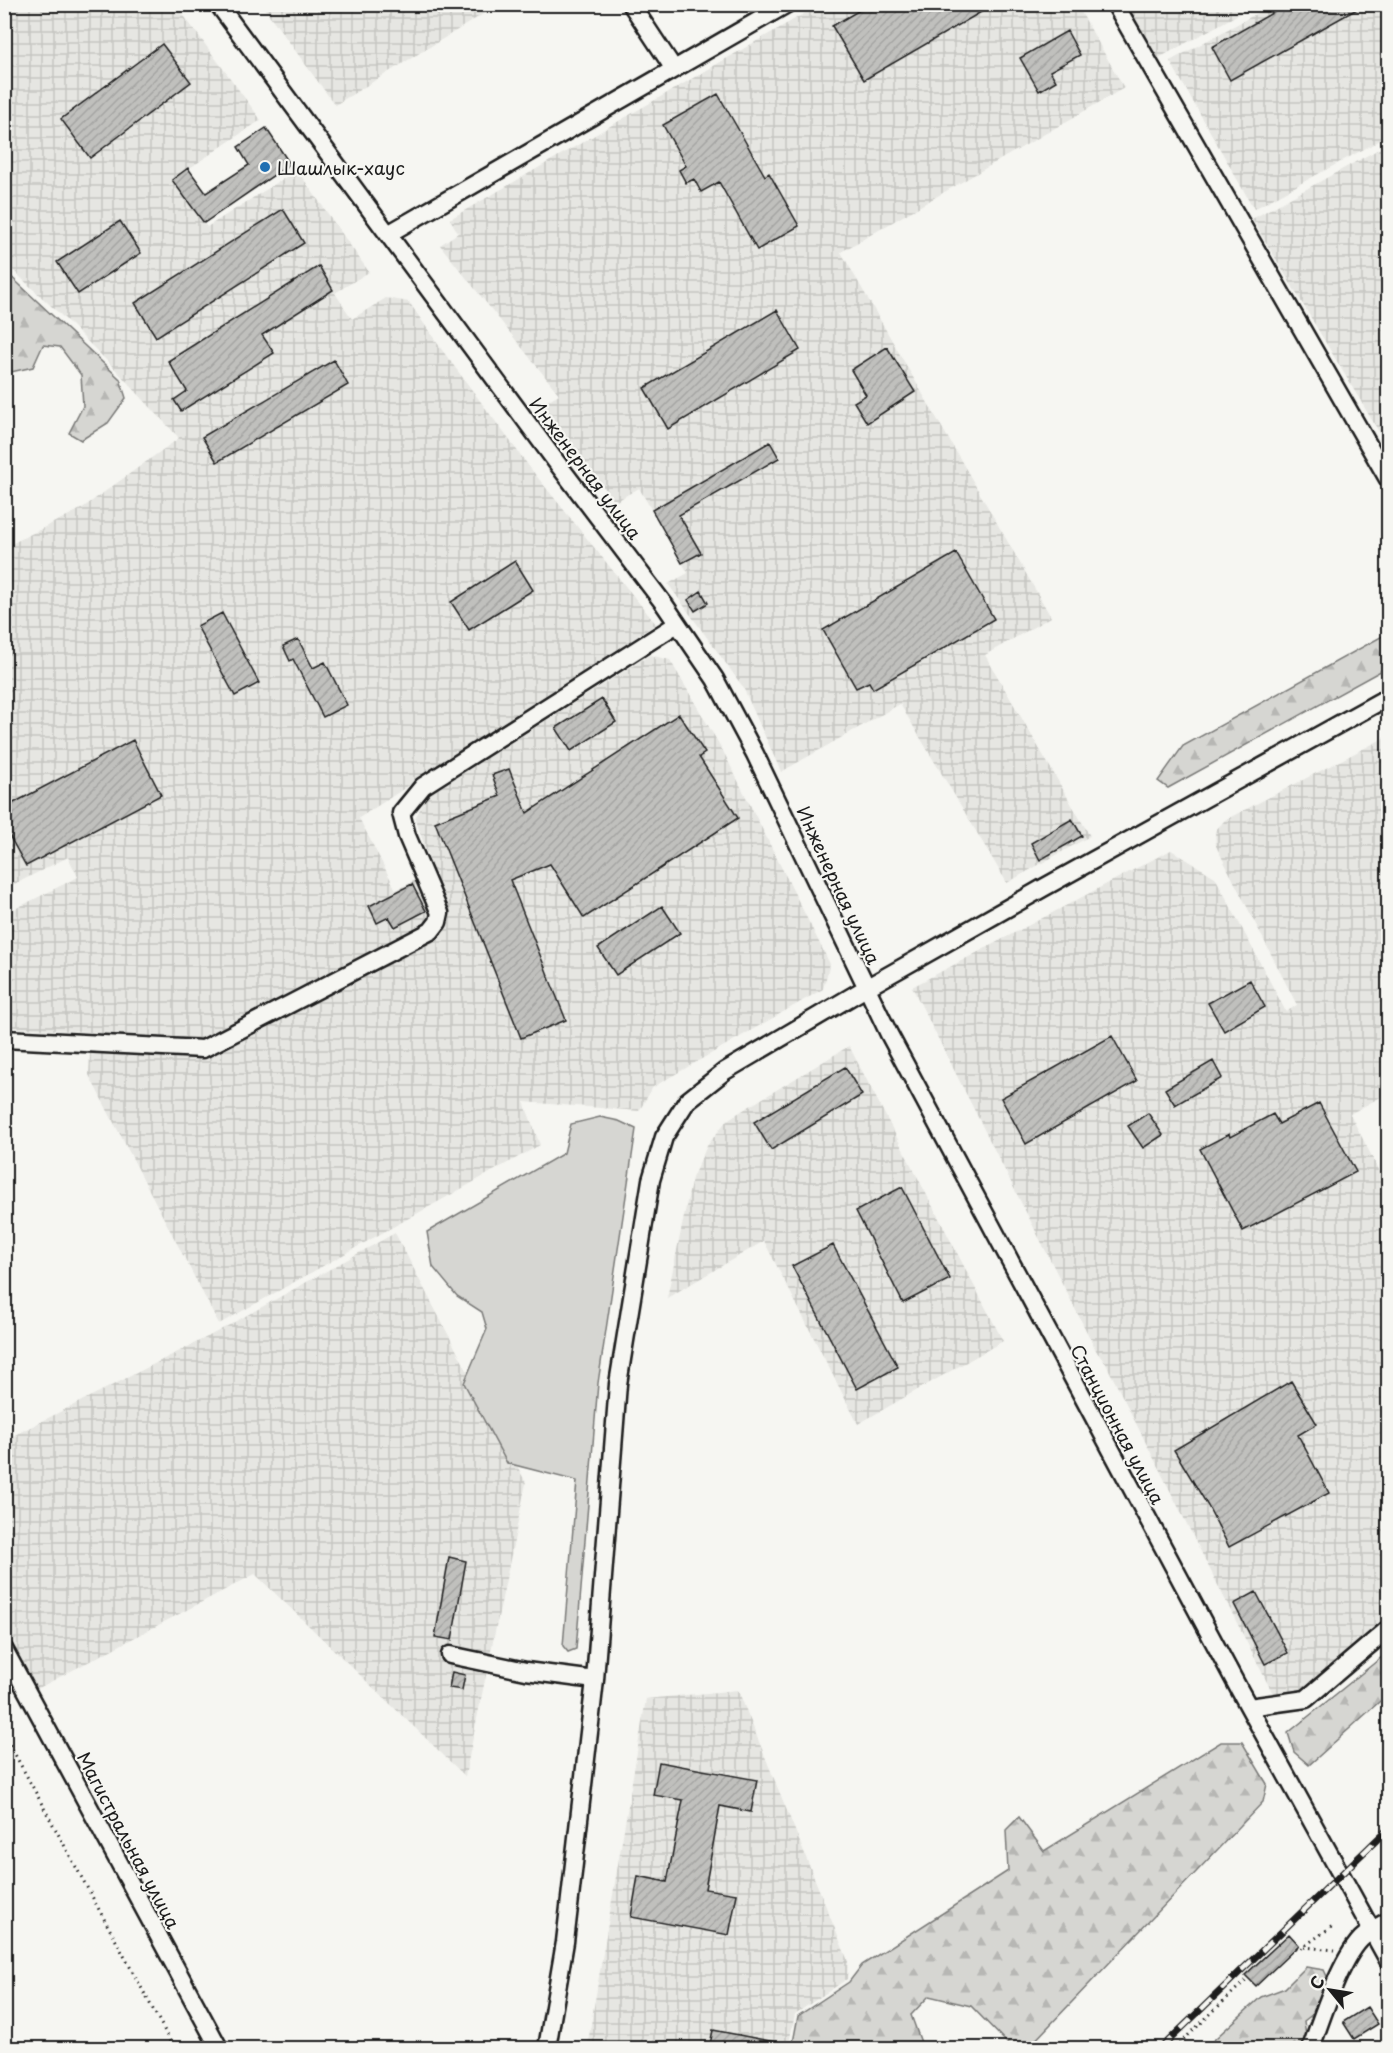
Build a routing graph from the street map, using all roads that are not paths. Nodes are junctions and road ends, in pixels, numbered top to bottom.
1 (218, 4) edge
2 (631, 4) edge
3 (787, 4) edge
4 (1115, 4) edge
5 (674, 69) junction
6 (388, 234) junction
7 (1389, 479) edge
8 (677, 624) junction
9 (1389, 697) edge
10 (866, 988) junction
11 (4, 1039) edge
12 (1389, 1629) edge
13 (4, 1650) edge
14 (450, 1655) dead end
15 (595, 1680) junction
16 (1249, 1707) junction
17 (1389, 1921) edge
18 (1372, 1929) junction
19 (1389, 1960) edge
20 (219, 2049) edge
21 (547, 2049) edge
22 (1311, 2049) edge

1 - 6 street, Инженерная улица
2 - 5 street
3 - 5 street
4 - 7 street
5 - 6 street
6 - 8 street, Инженерная улица
8 - 10 street, Инженерная улица
8 - 11 street
9 - 10 street
10 - 15 street
10 - 16 street, Станционная улица
12 - 16 street
13 - 20 street, Магистральная улица
14 - 15 street
15 - 21 street
16 - 18 street, Станционная улица
17 - 18 street
18 - 19 street, Станционная улица
18 - 22 street

